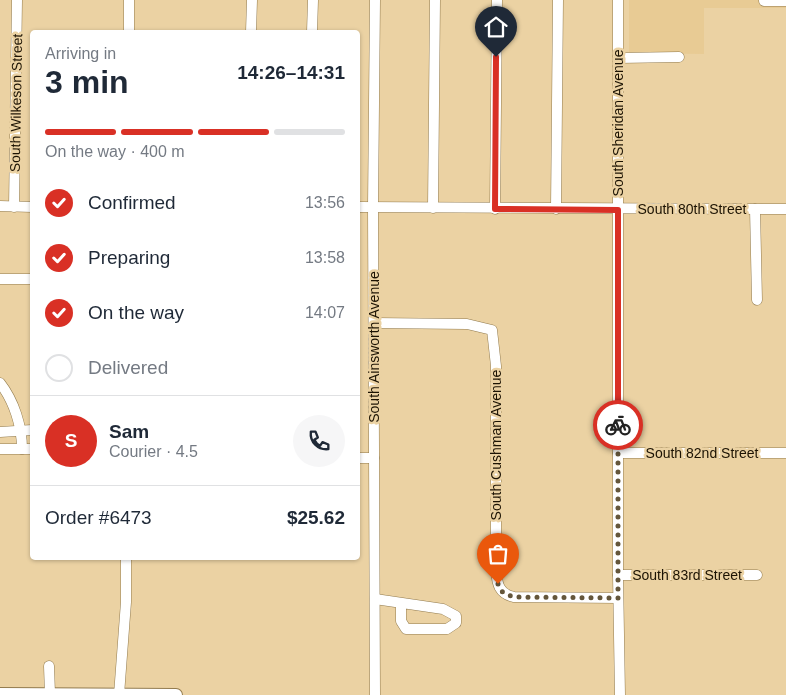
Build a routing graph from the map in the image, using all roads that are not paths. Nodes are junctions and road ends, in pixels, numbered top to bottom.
1 (17, 0) edge
2 (130, 0) edge
3 (252, 0) edge
4 (313, 0) edge
5 (375, 0) edge
6 (435, 0) edge
7 (497, 0) edge
8 (558, 0) edge
9 (618, 0) edge
10 (764, 1) edge
11 (786, 1) edge
12 (129, 30) edge
13 (251, 30) edge
14 (312, 30) edge
15 (618, 58) junction
16 (679, 58) dead end
17 (0, 206) edge
18 (14, 206) junction
19 (30, 207) edge
20 (360, 207) edge
21 (373, 207) junction
22 (433, 208) junction
23 (495, 209) junction
24 (556, 209) junction
25 (756, 209) junction
26 (786, 209) edge
27 (618, 210) junction
28 (0, 279) edge
29 (30, 279) edge
30 (757, 300) dead end
31 (374, 323) junction
32 (0, 383) edge
33 (27, 430) edge
34 (0, 432) edge
35 (0, 449) edge
36 (27, 449) edge
37 (618, 453) junction
38 (786, 453) edge
39 (360, 458) edge
40 (374, 458) junction
41 (126, 560) edge
42 (618, 575) junction
43 (757, 575) dead end
44 (500, 590) joint
45 (618, 598) junction
46 (375, 599) junction
47 (401, 603) junction
48 (49, 666) dead end
49 (0, 694) edge
50 (19, 694) edge
51 (50, 694) edge
52 (101, 695) edge
53 (119, 695) edge
54 (176, 695) edge
55 (375, 695) edge
56 (620, 695) edge

1 - 18 street, South Wilkeson Street
2 - 12 street
3 - 13 street
4 - 14 street
5 - 21 street, South Ainsworth Avenue
6 - 22 street
7 - 23 street
8 - 24 street
9 - 15 street, South Sheridan Avenue
10 - 11 street
15 - 16 street
15 - 27 street, South Sheridan Avenue
17 - 18 street
18 - 19 street
20 - 21 street, South 80th Street
21 - 22 street, South 80th Street
21 - 31 street, South Ainsworth Avenue
22 - 23 street, South 80th Street
23 - 24 street, South 80th Street
24 - 27 street, South 80th Street
25 - 26 street, South 80th Street
25 - 27 street, South 80th Street
25 - 30 street
27 - 37 street, South Sheridan Avenue
28 - 29 street
31 - 40 street, South Ainsworth Avenue
31 - 44 street, South Cushman Avenue
32 - 33 street
33 - 34 street
33 - 36 street
35 - 36 street
37 - 38 street, South 82nd Street
37 - 42 street, South Sheridan Avenue
39 - 40 street
40 - 46 street, South Ainsworth Avenue
41 - 53 street
42 - 43 street, South 83rd Street
42 - 45 street, South Sheridan Avenue
44 - 45 street, South 83rd Street
45 - 56 street, South Sheridan Avenue
46 - 47 street
46 - 55 street, South Ainsworth Avenue
47 - 47 street
48 - 51 street
49 - 50 main road
50 - 51 main road
51 - 52 main road
52 - 53 main road
53 - 54 main road

